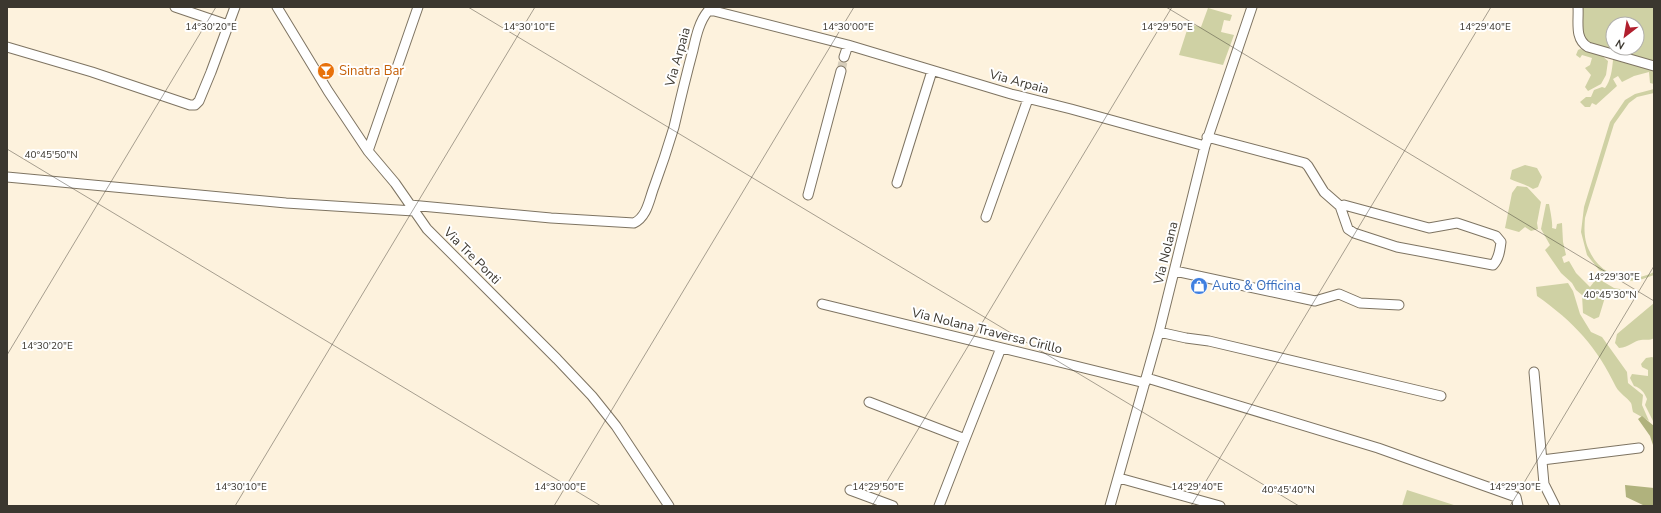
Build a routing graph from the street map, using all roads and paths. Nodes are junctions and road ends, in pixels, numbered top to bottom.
1 (175, 7) edge
2 (236, 7) edge
3 (277, 7) edge
4 (418, 7) edge
5 (1252, 7) edge
6 (1578, 7) edge
7 (228, 25) junction
8 (848, 45) junction
9 (7, 47) edge
10 (844, 57) tunnel mouth
11 (1654, 66) edge
12 (841, 71) tunnel mouth
13 (932, 71) junction
14 (1028, 98) junction
15 (1206, 141) junction
16 (368, 151) junction
17 (7, 177) edge
18 (897, 183) dead end
19 (808, 195) dead end
20 (1340, 206) junction
21 (412, 208) junction
22 (986, 217) dead end
23 (1175, 271) junction
24 (822, 304) dead end
25 (1399, 305) dead end
26 (1159, 332) junction
27 (1001, 348) junction
28 (1534, 372) dead end
29 (1146, 380) junction
30 (1440, 396) dead end
31 (869, 402) dead end
32 (965, 439) junction
33 (1639, 448) dead end
34 (1542, 460) junction
35 (1119, 478) junction
36 (850, 490) dead end
37 (669, 506) edge
38 (893, 506) edge
39 (938, 506) edge
40 (1110, 506) edge
41 (1220, 506) edge
42 (1518, 506) edge
43 (1555, 506) edge

1 - 7 street
2 - 7 street
3 - 16 street, Via Tre Ponti
4 - 16 street
5 - 15 street, Via Nolana
6 - 11 street
7 - 9 street
8 - 10 street
8 - 13 street, Via Arpaia
8 - 21 street, Via Arpaia
12 - 19 street
13 - 14 street, Via Arpaia
13 - 18 street
14 - 15 street, Via Arpaia
14 - 22 street
15 - 20 street, Via Arpaia
15 - 23 street, Via Nolana
16 - 21 street, Via Tre Ponti
17 - 21 street
20 - 20 street
21 - 37 street, Via Tre Ponti
23 - 25 street
23 - 26 street, Via Nolana
24 - 27 street, Via Nolana Traversa Cirillo
26 - 29 street, Via Nolana
26 - 30 street
27 - 29 street, Via Nolana Traversa Cirillo
27 - 32 street
28 - 34 street
29 - 35 street, Via Nolana
29 - 42 street, Via Nolana Traversa Cirillo
31 - 32 street
32 - 39 street
33 - 34 street
34 - 43 street
35 - 40 street, Via Nolana
35 - 41 street
36 - 38 street

